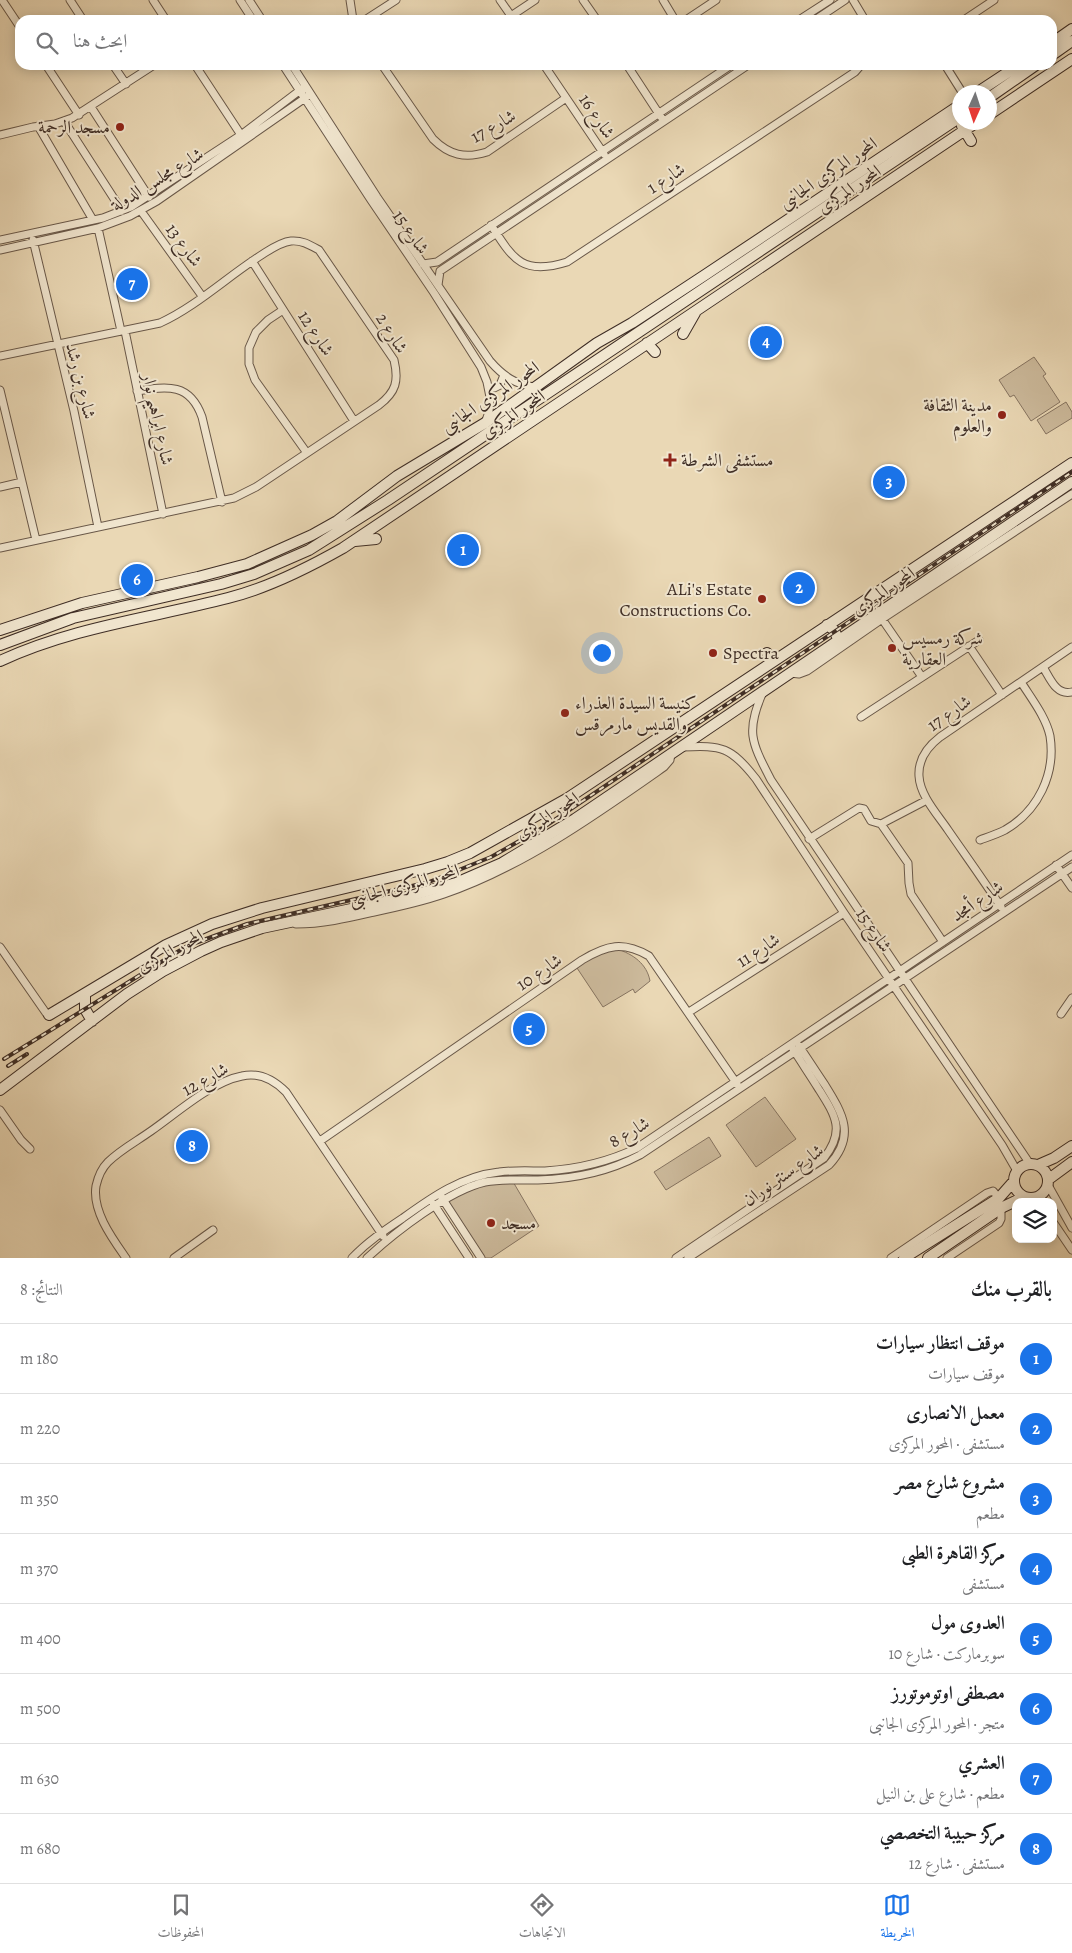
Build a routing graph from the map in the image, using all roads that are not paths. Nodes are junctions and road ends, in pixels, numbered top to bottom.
1 (2, 0) edge
2 (70, 0) edge
3 (153, 0) edge
4 (240, 0) edge
5 (249, 0) edge
6 (350, 0) edge
7 (396, 0) edge
8 (500, 0) edge
9 (535, 0) edge
10 (583, 0) edge
11 (663, 0) edge
12 (716, 0) edge
13 (830, 0) edge
14 (845, 0) edge
15 (853, 0) edge
16 (994, 0) edge
17 (80, 15) edge
18 (163, 15) edge
19 (250, 15) edge
20 (259, 15) edge
21 (352, 15) edge
22 (373, 15) edge
23 (510, 15) edge
24 (516, 15) edge
25 (594, 15) edge
26 (672, 15) edge
27 (694, 15) edge
28 (807, 15) edge
29 (822, 15) edge
30 (862, 15) edge
31 (972, 15) edge
32 (15, 20) edge
33 (1072, 29) edge
34 (1057, 40) edge
35 (1072, 42) edge
36 (1057, 52) edge
37 (1072, 59) edge
38 (1057, 69) edge
39 (49, 70) edge
40 (116, 70) edge
41 (147, 70) edge
42 (198, 70) edge
43 (287, 70) edge
44 (294, 70) edge
45 (385, 70) edge
46 (547, 70) edge
47 (630, 70) edge
48 (724, 70) edge
49 (741, 70) edge
50 (857, 70) edge
51 (947, 70) edge
52 (1019, 70) edge
53 (1021, 70) edge
54 (1056, 70) edge
55 (126, 84) junction
56 (957, 85) edge
57 (991, 85) edge
58 (303, 88) junction
59 (997, 90) edge
60 (308, 96) junction
61 (566, 98) junction
62 (91, 107) junction
63 (997, 109) edge
64 (952, 110) edge
65 (660, 114) junction
66 (79, 115) junction
67 (64, 121) junction
68 (664, 122) junction
69 (952, 122) edge
70 (38, 126) junction
71 (965, 131) joint
72 (0, 135) edge
73 (243, 138) junction
74 (971, 141) dead end
75 (602, 152) junction
76 (608, 159) junction
77 (847, 193) junction
78 (151, 195) junction
79 (865, 199) junction
80 (157, 201) junction
81 (122, 211) junction
82 (140, 211) junction
83 (812, 216) junction
84 (93, 220) junction
85 (829, 222) junction
86 (491, 225) junction
87 (98, 228) junction
88 (816, 231) junction
89 (32, 233) junction
90 (497, 234) junction
91 (0, 240) edge
92 (822, 240) dead end
93 (34, 242) junction
94 (408, 247) junction
95 (0, 250) edge
96 (252, 261) junction
97 (423, 264) junction
98 (438, 285) junction
99 (202, 296) junction
100 (283, 310) junction
101 (695, 312) junction
102 (123, 331) junction
103 (617, 331) junction
104 (640, 332) junction
105 (683, 334) dead end
106 (56, 343) junction
107 (647, 343) junction
108 (655, 352) dead end
109 (0, 356) edge
110 (504, 375) junction
111 (488, 387) junction
112 (536, 387) junction
113 (0, 390) edge
114 (137, 390) junction
115 (354, 422) junction
116 (485, 423) junction
117 (307, 453) junction
118 (1072, 463) edge
119 (397, 476) junction
120 (22, 482) junction
121 (1072, 482) edge
122 (0, 487) edge
123 (1072, 494) edge
124 (222, 502) junction
125 (372, 511) junction
126 (163, 514) junction
127 (98, 527) junction
128 (376, 539) dead end
129 (36, 540) junction
130 (354, 541) junction
131 (0, 548) edge
132 (174, 595) junction
133 (135, 603) junction
134 (197, 606) junction
135 (160, 614) junction
136 (882, 619) junction
137 (827, 625) junction
138 (0, 630) edge
139 (978, 640) dead end
140 (839, 641) junction
141 (0, 645) edge
142 (969, 646) junction
143 (1072, 648) edge
144 (0, 661) edge
145 (1043, 667) junction
146 (790, 673) junction
147 (922, 677) junction
148 (1021, 682) junction
149 (763, 692) junction
150 (1072, 692) edge
151 (1002, 695) junction
152 (861, 717) dead end
153 (676, 749) junction
154 (927, 800) junction
155 (881, 824) junction
156 (809, 839) junction
157 (980, 840) dead end
158 (1072, 855) edge
159 (1056, 866) junction
160 (1072, 867) edge
161 (1062, 874) junction
162 (1072, 888) edge
163 (999, 903) junction
164 (1004, 911) junction
165 (844, 913) junction
166 (943, 942) junction
167 (0, 947) edge
168 (899, 971) junction
169 (888, 978) junction
170 (904, 980) junction
171 (894, 986) junction
172 (85, 994) junction
173 (1072, 998) edge
174 (689, 1012) junction
175 (49, 1014) joint
176 (1061, 1014) dead end
177 (92, 1021) junction
178 (793, 1042) junction
179 (798, 1050) junction
180 (735, 1081) junction
181 (740, 1088) junction
182 (0, 1090) edge
183 (0, 1110) edge
184 (320, 1141) junction
185 (1072, 1146) edge
186 (30, 1148) dead end
187 (1072, 1162) edge
188 (1034, 1164) junction
189 (1016, 1176) junction
190 (1048, 1182) junction
191 (439, 1194) junction
192 (1029, 1198) edge
193 (1033, 1198) edge
194 (430, 1199) junction
195 (443, 1201) junction
196 (1012, 1201) edge
197 (1000, 1203) junction
198 (435, 1206) junction
199 (1057, 1228) edge
200 (1072, 1228) edge
201 (213, 1230) dead end
202 (381, 1233) junction
203 (386, 1241) junction
204 (1072, 1250) edge
205 (126, 1258) edge
206 (174, 1258) edge
207 (352, 1258) edge
208 (367, 1258) edge
209 (468, 1258) edge
210 (481, 1258) edge
211 (676, 1258) edge
212 (688, 1258) edge
213 (891, 1258) edge
214 (904, 1258) edge
215 (928, 1258) edge
216 (947, 1258) edge

1 - 32 street
2 - 17 street
3 - 18 street
4 - 19 street
5 - 20 street
6 - 21 street
7 - 22 street
8 - 23 street
9 - 24 street
10 - 25 street
11 - 26 street
12 - 27 street
13 - 28 street
14 - 29 street
15 - 30 street
16 - 31 street
33 - 34 main road
35 - 36 main road
37 - 38 main road
39 - 66 street
40 - 55 street
41 - 55 street
42 - 73 street
43 - 58 street, شارع 15
44 - 58 street, شارع 15
45 - 61 street, شارع 17
46 - 61 street, شارع 16
47 - 65 street
48 - 65 street
49 - 68 street
50 - 90 street, شارع 1
51 - 56 street
52 - 57 main road
53 - 59 main road
54 - 63 main road
55 - 62 street
58 - 60 street, شارع 15
58 - 73 street, شارع مجلس الدولة
60 - 73 street, شارع مجلس الدولة
60 - 94 street, شارع 15
61 - 75 street, شارع 16
62 - 66 street
62 - 78 street
64 - 103 main road, المحور المركزى الجانبى
65 - 68 street
65 - 75 street
66 - 67 street
67 - 70 street
67 - 81 street
68 - 76 street
69 - 77 main road, المحور المركزى
70 - 72 street
70 - 84 street
71 - 74 main road
71 - 79 main road, المحور المركزى
73 - 78 street, شارع مجلس الدولة
73 - 80 street, شارع مجلس الدولة
75 - 76 street, شارع 16
75 - 86 street
76 - 90 street
77 - 79 main road
77 - 83 main road, المحور المركزى
78 - 80 street
78 - 81 street, شارع مجلس الدولة
79 - 85 main road, المحور المركزى
80 - 82 street, شارع مجلس الدولة
81 - 84 street, شارع مجلس الدولة
82 - 87 street, شارع مجلس الدولة
82 - 99 street, شارع 13
83 - 85 main road
83 - 104 main road, المحور المركزى
84 - 89 street, شارع مجلس الدولة
85 - 88 main road, المحور المركزى
86 - 90 street, شارع 1
86 - 97 street
87 - 93 street, شارع مجلس الدولة
87 - 102 street, شارع ابراهيم نوار
88 - 92 main road
88 - 101 main road, المحور المركزى
89 - 91 street, شارع مجلس الدولة
89 - 93 street, شارع بن رشد
90 - 98 street
93 - 95 street, شارع مجلس الدولة
93 - 106 street, شارع بن رشد
94 - 97 street, شارع 15
94 - 111 street, شارع 15
96 - 99 street, شارع 2
96 - 100 street, شارع 12
96 - 115 street, شارع 2
97 - 98 street, شارع 15
98 - 110 street, شارع 15
99 - 102 street, شارع 2
100 - 115 street, شارع 12
100 - 117 street
101 - 105 main road
101 - 107 main road, المحور المركزى
102 - 106 street, شارع 2
102 - 114 street, شارع ابراهيم نوار
103 - 104 main road
103 - 112 main road, المحور المركزى الجانبى
104 - 125 main road, المحور المركزى
106 - 109 street, شارع 2
106 - 127 street, شارع بن رشد
107 - 108 main road
107 - 130 main road, المحور المركزى
110 - 111 street
110 - 112 street, شارع 15
111 - 116 street, شارع 15
112 - 116 main road, المحور المركزى الجانبى
113 - 120 street
114 - 124 street
114 - 126 street, شارع ابراهيم نوار
115 - 117 street, شارع 2
116 - 119 main road, المحور المركزى الجانبى
117 - 124 street, شارع 2
118 - 137 main road, المحور المركزى
119 - 125 main road
119 - 138 main road, المحور المركزى الجانبى
120 - 122 street
120 - 129 street
121 - 140 main road, المحور المركزى
123 - 136 street
124 - 126 street, شارع 2
125 - 132 main road, المحور المركزى
126 - 127 street, شارع 2
127 - 129 street, شارع 2
128 - 130 main road
129 - 131 street, شارع 2
130 - 134 main road, المحور المركزى
132 - 133 main road, المحور المركزى
132 - 134 main road
133 - 135 main road
133 - 141 main road, المحور المركزى
134 - 135 main road, المحور المركزى
135 - 144 main road, المحور المركزى
136 - 146 street
136 - 147 street
137 - 140 main road
137 - 172 main road, المحور المركزى
139 - 142 street
140 - 146 main road, المحور المركزى
142 - 147 street
142 - 151 street
143 - 145 street, شارع 17
145 - 148 street, شارع 17
145 - 150 street
146 - 149 main road, المحور المركزى
147 - 152 street
148 - 151 street, شارع 17
148 - 157 street
149 - 153 main road, المحور المركزى
149 - 156 street, شارع 15
151 - 154 street, شارع 17
153 - 165 street, شارع 15
153 - 177 main road, المحور المركزى
154 - 155 street
154 - 163 street, شارع 17
155 - 156 street
155 - 166 street
156 - 168 street, شارع 15
158 - 159 street, شارع أمجد
159 - 161 street
159 - 163 street, شارع أمجد
160 - 161 street, شارع أمجد
161 - 162 street
161 - 164 street, شارع أمجد
163 - 164 street, شارع 17
163 - 166 street, شارع أمجد
164 - 170 street, شارع أمجد
165 - 169 street, شارع 15
165 - 174 street, شارع 11
166 - 168 street, شارع أمجد
167 - 175 street
168 - 169 street, شارع 8
168 - 170 street, شارع 15
169 - 171 street, شارع 15
169 - 178 street, شارع 8
170 - 171 street, شارع 8
170 - 188 street, شارع 15
171 - 179 street, شارع 8
171 - 189 street, شارع 15
172 - 175 main road, المحور المركزى
172 - 177 main road
173 - 176 street
174 - 180 street, شارع 10
174 - 184 street, شارع 10
177 - 182 main road, المحور المركزى
178 - 179 street, شارع سنتر نوران
178 - 180 street, شارع 8
179 - 181 street, شارع 8
179 - 211 street, شارع سنتر نوران
179 - 212 street, شارع سنتر نوران
180 - 181 street, شارع 10
180 - 191 street, شارع 8
181 - 195 street, شارع 8
183 - 186 street
184 - 202 street, شارع 12
184 - 205 street, شارع 12
185 - 188 main road
187 - 190 main road
188 - 189 main road
188 - 190 main road
189 - 192 main road
189 - 197 main road
190 - 193 main road
190 - 200 street
191 - 194 street, شارع 8
191 - 195 street
194 - 198 street
194 - 202 street, شارع 8
195 - 198 street, شارع 8
195 - 210 street
196 - 197 main road
197 - 213 street
197 - 214 main road
197 - 215 main road
197 - 216 street
198 - 203 street, شارع 8
198 - 209 street
199 - 204 street
201 - 206 street
202 - 203 street, شارع 12
202 - 207 street, شارع 8
203 - 208 street, شارع 8

